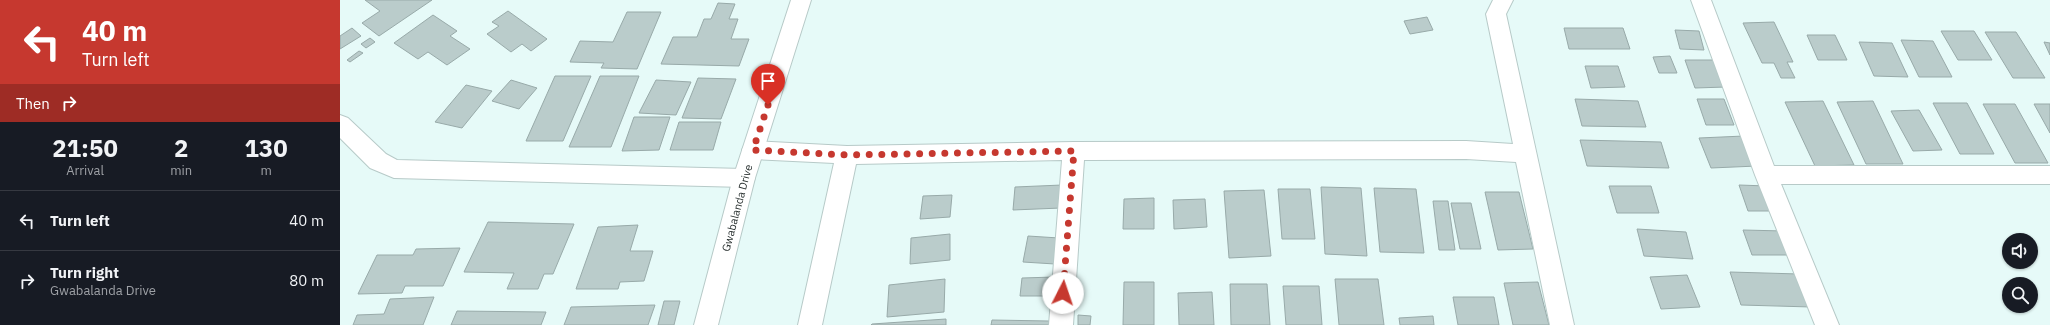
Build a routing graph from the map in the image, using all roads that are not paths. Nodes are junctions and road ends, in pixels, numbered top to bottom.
1 (801, 0) edge
2 (1503, 0) edge
3 (1701, 0) edge
4 (340, 124) edge
5 (753, 150) junction
6 (1074, 151) junction
7 (1527, 154) junction
8 (847, 155) junction
9 (1766, 175) junction
10 (2050, 175) edge
11 (744, 178) junction
12 (706, 325) edge
13 (810, 325) edge
14 (1061, 325) edge
15 (1562, 325) edge
16 (1827, 325) edge

1 - 5 street, Gwabalanda Drive
2 - 7 street
3 - 9 street
4 - 11 street
5 - 8 street
5 - 11 street, Gwabalanda Drive
6 - 7 street
6 - 8 street
6 - 14 street
7 - 15 street
8 - 13 street
9 - 10 street
9 - 16 street
11 - 12 street, Gwabalanda Drive

